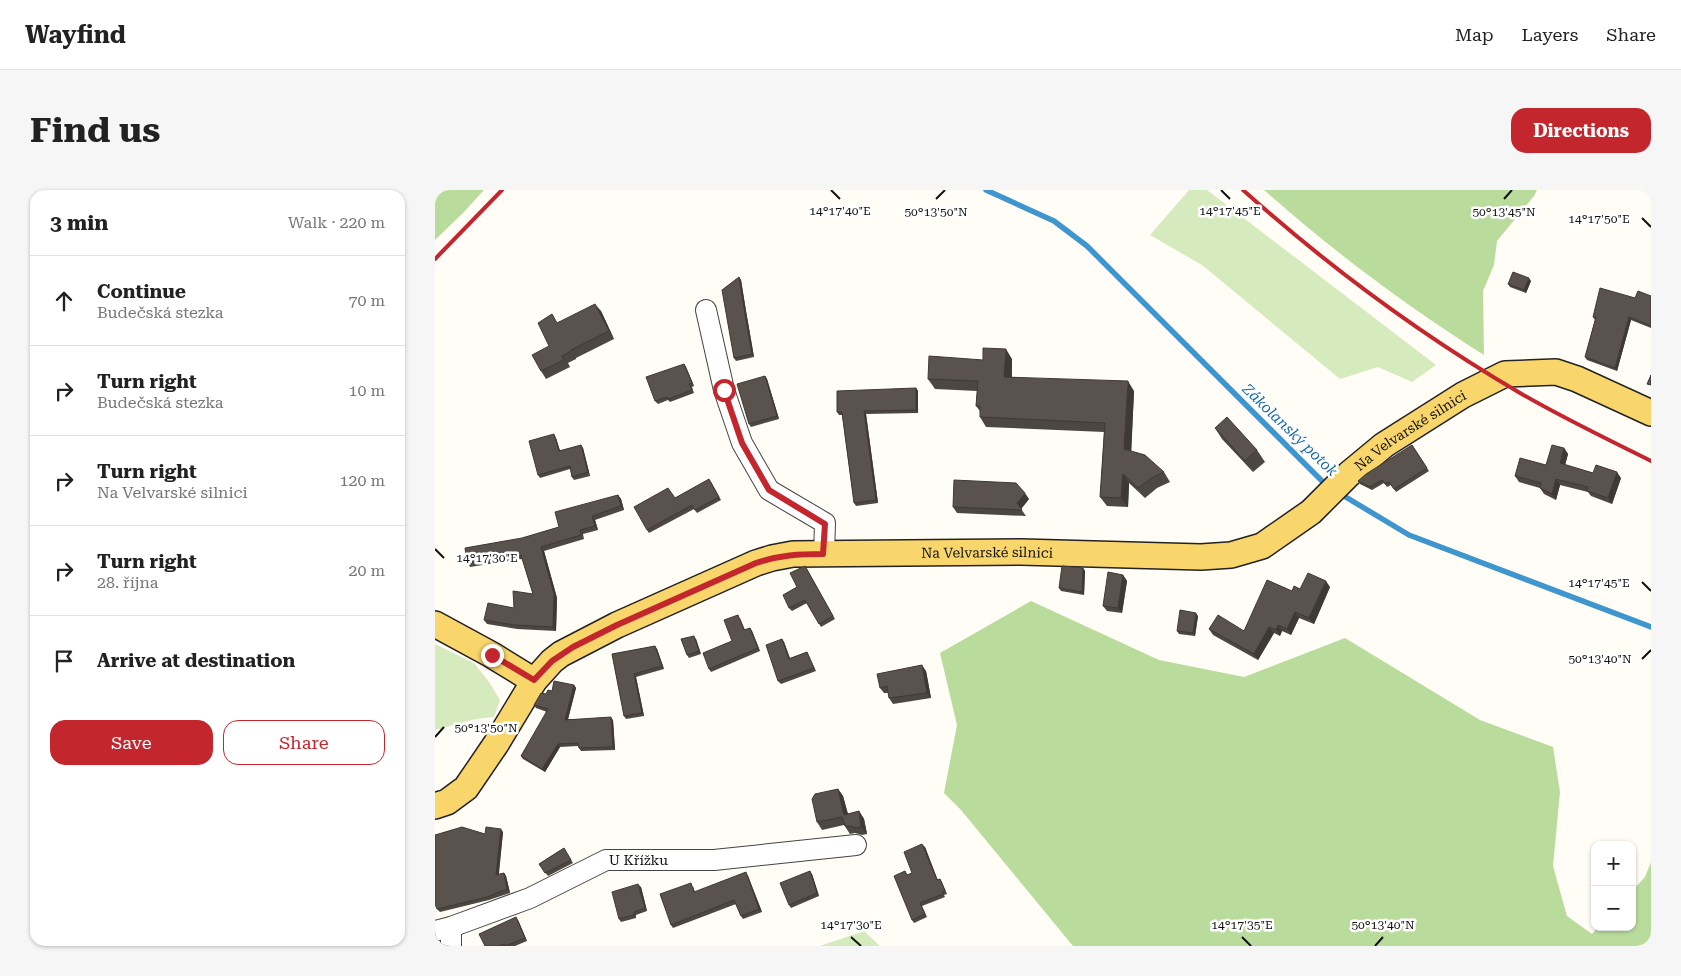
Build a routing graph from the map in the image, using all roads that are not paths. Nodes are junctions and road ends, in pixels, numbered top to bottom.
1 (706, 310) dead end
2 (1651, 412) edge
3 (823, 554) junction
4 (435, 624) edge
5 (534, 680) junction
6 (435, 806) edge
7 (856, 845) dead end
8 (446, 935) edge

1 - 3 street
2 - 3 main road, Na Velvarské silnici
3 - 5 main road, Na Velvarské silnici
4 - 5 main road
5 - 6 main road, Na Velvarské silnici
7 - 8 street, U Křížku

